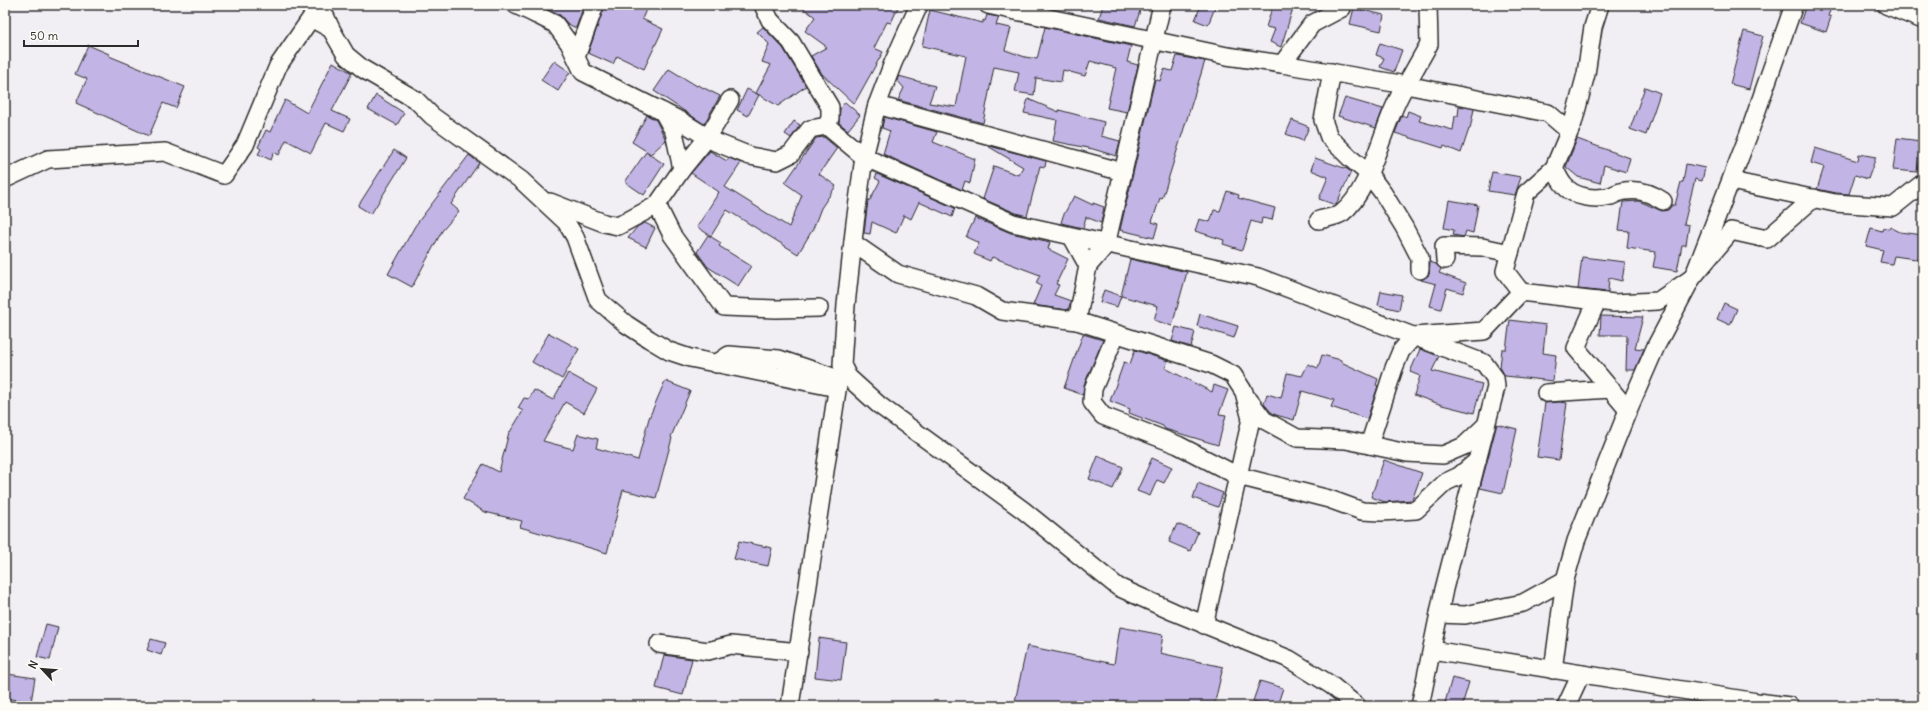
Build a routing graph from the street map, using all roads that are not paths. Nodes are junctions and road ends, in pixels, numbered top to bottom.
1 (322, 5) edge
2 (516, 5) edge
3 (595, 5) edge
4 (763, 5) edge
5 (919, 5) edge
6 (988, 5) edge
7 (1162, 5) edge
8 (1342, 5) edge
9 (1428, 5) edge
10 (1600, 5) edge
11 (1794, 5) edge
12 (1886, 5) edge
13 (534, 10) edge
14 (1923, 20) edge
15 (331, 29) junction
16 (1154, 41) junction
17 (576, 57) junction
18 (1282, 64) junction
19 (1332, 72) junction
20 (1406, 85) junction
21 (730, 100) dead end
22 (877, 106) junction
23 (663, 112) junction
24 (827, 126) junction
25 (1569, 131) junction
26 (708, 137) junction
27 (864, 157) junction
28 (1554, 168) junction
29 (682, 169) junction
30 (1123, 172) junction
31 (1368, 173) junction
32 (5, 179) edge
33 (1731, 181) junction
34 (1923, 183) edge
35 (541, 198) junction
36 (1814, 198) junction
37 (1663, 201) dead end
38 (657, 205) junction
39 (1319, 220) dead end
40 (1072, 237) junction
41 (853, 243) junction
42 (1106, 245) junction
43 (1510, 253) junction
44 (1445, 260) dead end
45 (1088, 266) junction
46 (1420, 270) dead end
47 (1692, 278) junction
48 (1521, 292) junction
49 (1597, 301) junction
50 (819, 308) dead end
51 (1077, 321) junction
52 (1116, 334) junction
53 (1414, 336) junction
54 (839, 377) junction
55 (1611, 389) junction
56 (1546, 393) dead end
57 (1245, 396) junction
58 (1628, 410) junction
59 (1486, 424) junction
60 (1369, 445) junction
61 (1477, 461) junction
62 (1238, 476) junction
63 (1565, 580) junction
64 (1439, 614) junction
65 (1204, 625) junction
66 (659, 644) dead end
67 (1432, 650) junction
68 (799, 652) junction
69 (1553, 670) junction
70 (1581, 674) junction
71 (790, 706) edge
72 (1357, 706) edge
73 (1420, 706) edge
74 (1566, 706) edge
75 (1790, 706) edge

1 - 15 street
2 - 13 street
3 - 17 street
4 - 24 street
5 - 22 street
6 - 16 street
7 - 16 street
8 - 18 street
9 - 20 street
10 - 25 street
11 - 33 street
12 - 14 street
13 - 17 street
15 - 32 street
15 - 35 street
16 - 18 street
16 - 30 street
17 - 23 street
18 - 19 street
19 - 20 street
19 - 31 street
20 - 25 street
20 - 31 street
21 - 26 street
22 - 27 street
22 - 30 street
23 - 26 street
23 - 29 street
24 - 26 street
24 - 27 street
25 - 28 street
26 - 29 street
27 - 40 street
27 - 41 street
28 - 37 street
28 - 43 street
29 - 38 street
30 - 42 street
31 - 39 street
31 - 46 street
33 - 36 street
33 - 47 street
34 - 36 street
35 - 38 street
35 - 54 street
36 - 47 street
38 - 50 street
40 - 42 street
40 - 45 street
41 - 51 street
41 - 54 street
42 - 45 street
42 - 53 street
43 - 44 street
43 - 48 street
45 - 51 street
47 - 49 street
47 - 58 street
48 - 49 street
48 - 53 street
49 - 55 street
51 - 52 street
52 - 57 street
52 - 62 street
53 - 59 street
53 - 60 street
54 - 65 street
54 - 68 street
55 - 56 street
55 - 58 street
57 - 60 street
57 - 62 street
58 - 63 street
59 - 60 street
59 - 61 street
61 - 62 street
61 - 64 street
62 - 65 street
63 - 64 street
63 - 69 street
64 - 67 street
65 - 72 street
66 - 68 street
67 - 69 street
67 - 73 street
68 - 71 street
69 - 70 street
70 - 74 street
70 - 75 street

